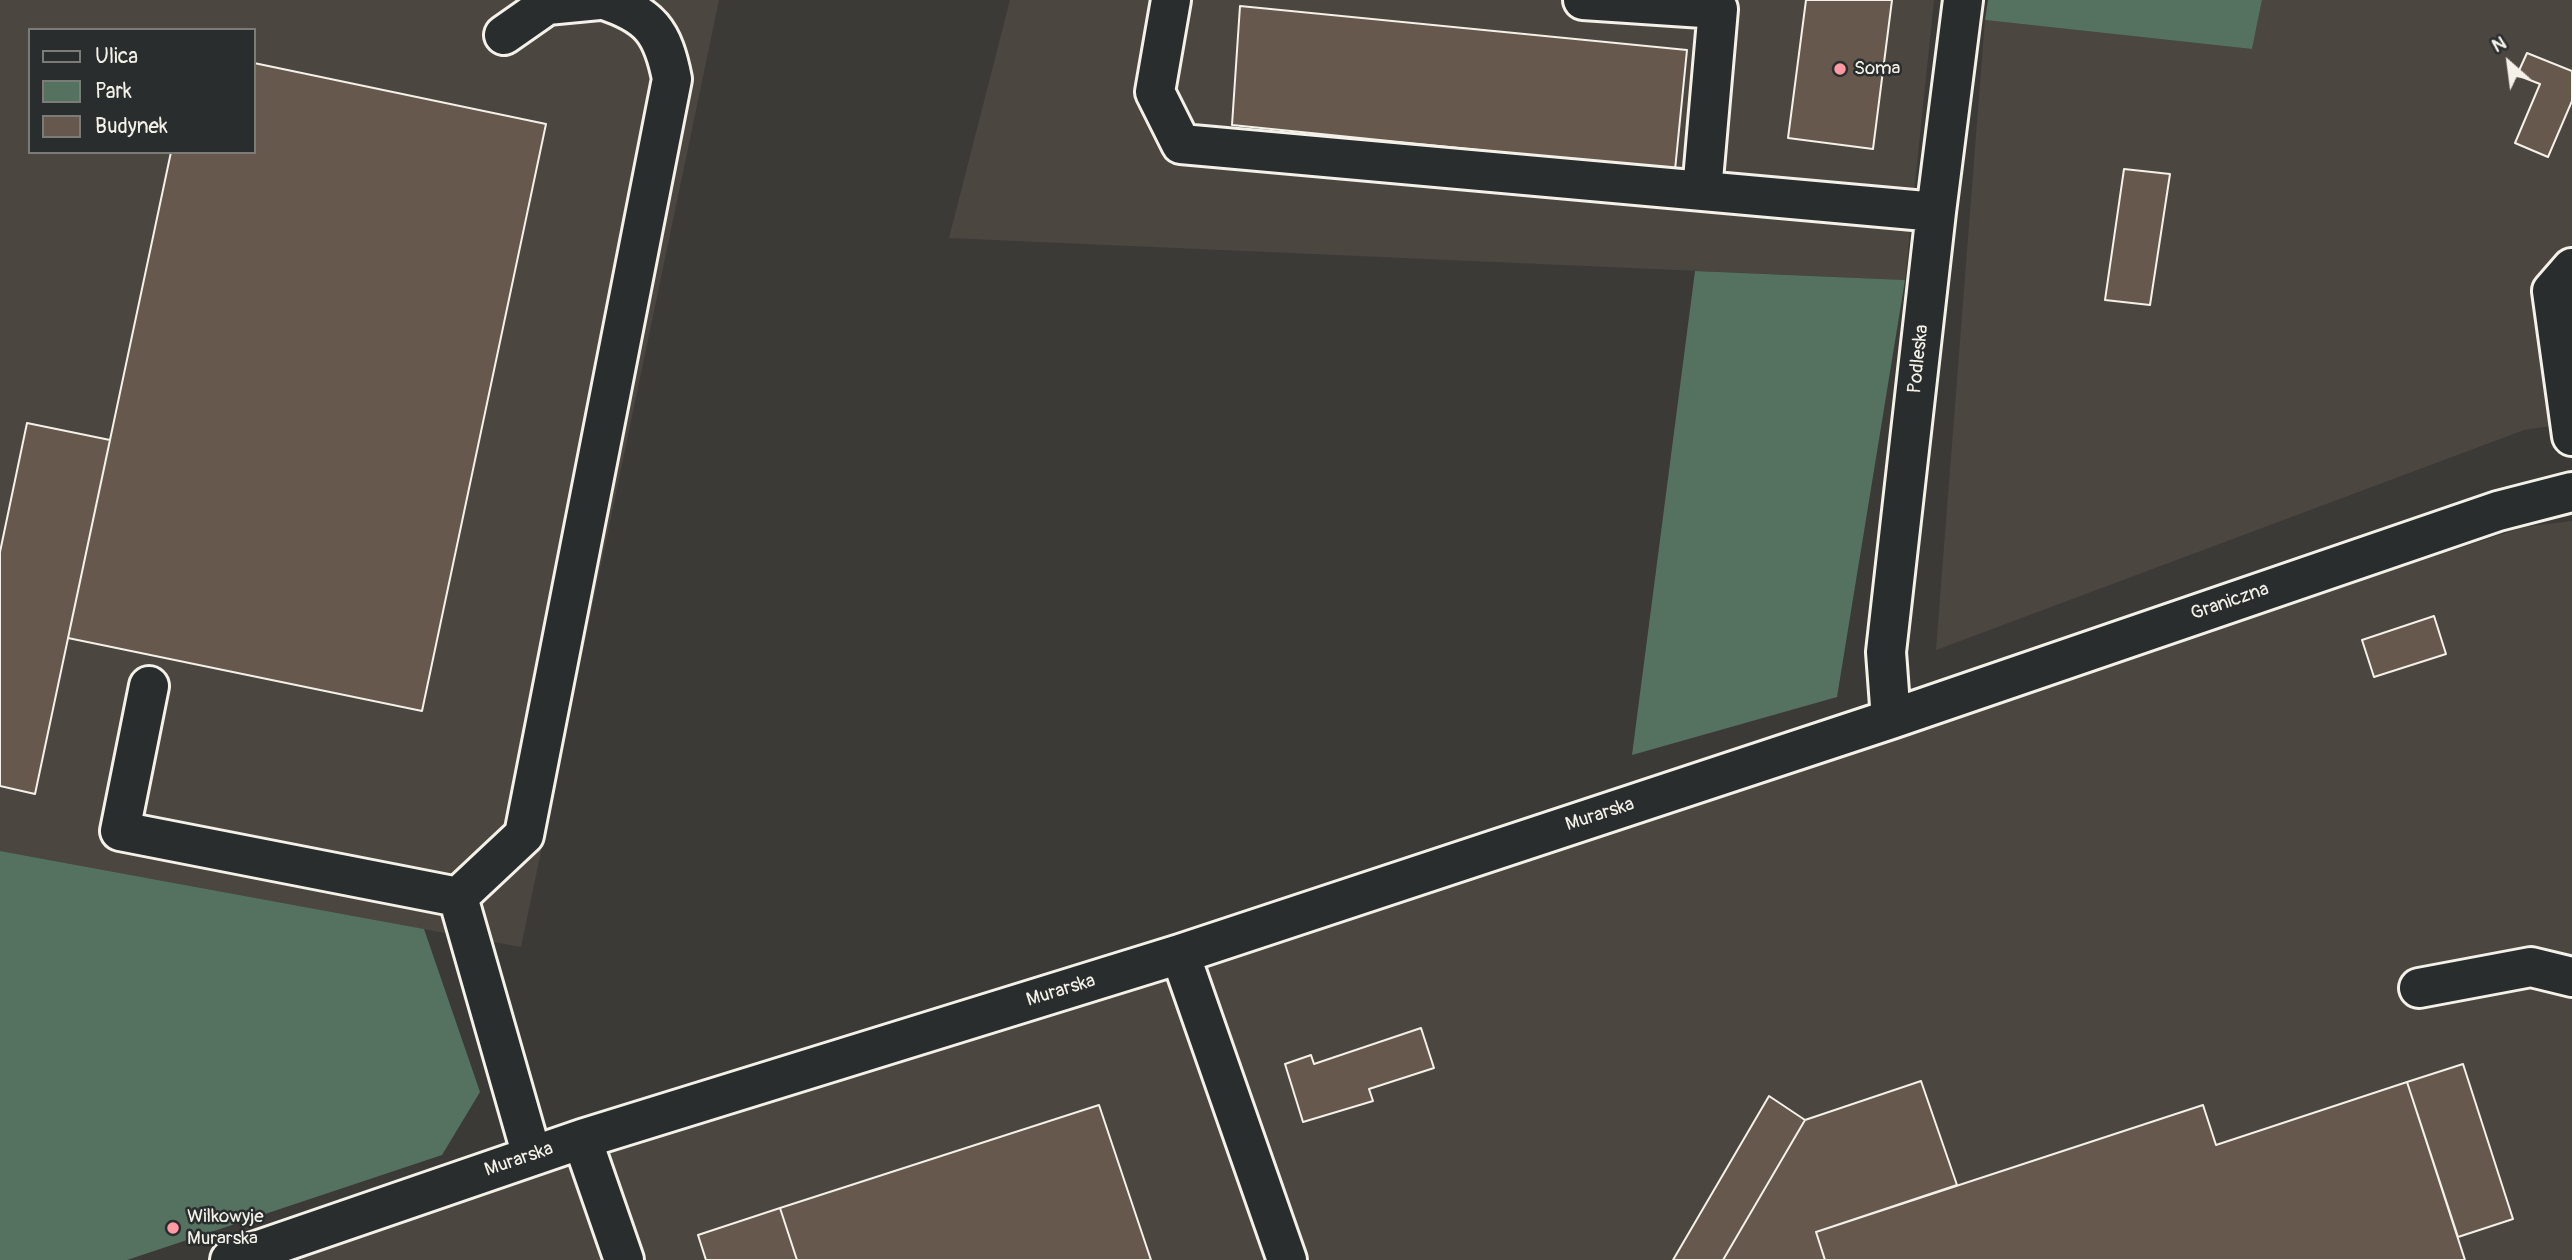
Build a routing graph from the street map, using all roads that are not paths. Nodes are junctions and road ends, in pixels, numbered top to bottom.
1 (601, 0) edge
2 (1171, 0) edge
3 (1583, 0) edge
4 (1963, 0) edge
5 (504, 35) dead end
6 (1702, 191) junction
7 (1936, 212) junction
8 (2572, 268) edge
9 (2572, 436) edge
10 (2572, 492) edge
11 (149, 686) dead end
12 (1891, 719) junction
13 (458, 897) junction
14 (1180, 954) junction
15 (2572, 977) edge
16 (2419, 988) dead end
17 (582, 1139) junction
18 (532, 1156) junction
19 (230, 1260) edge
20 (624, 1260) edge
21 (1287, 1260) edge

1 - 5 street
1 - 13 street
2 - 6 street
3 - 6 street
4 - 7 street, Podleska
6 - 7 street
7 - 12 street, Podleska
8 - 9 street
10 - 12 street, Graniczna
11 - 13 street
12 - 14 street, Murarska
13 - 18 street
14 - 17 street, Murarska
14 - 21 street
15 - 16 street
17 - 18 street, Murarska
17 - 20 street
18 - 19 street, Murarska

